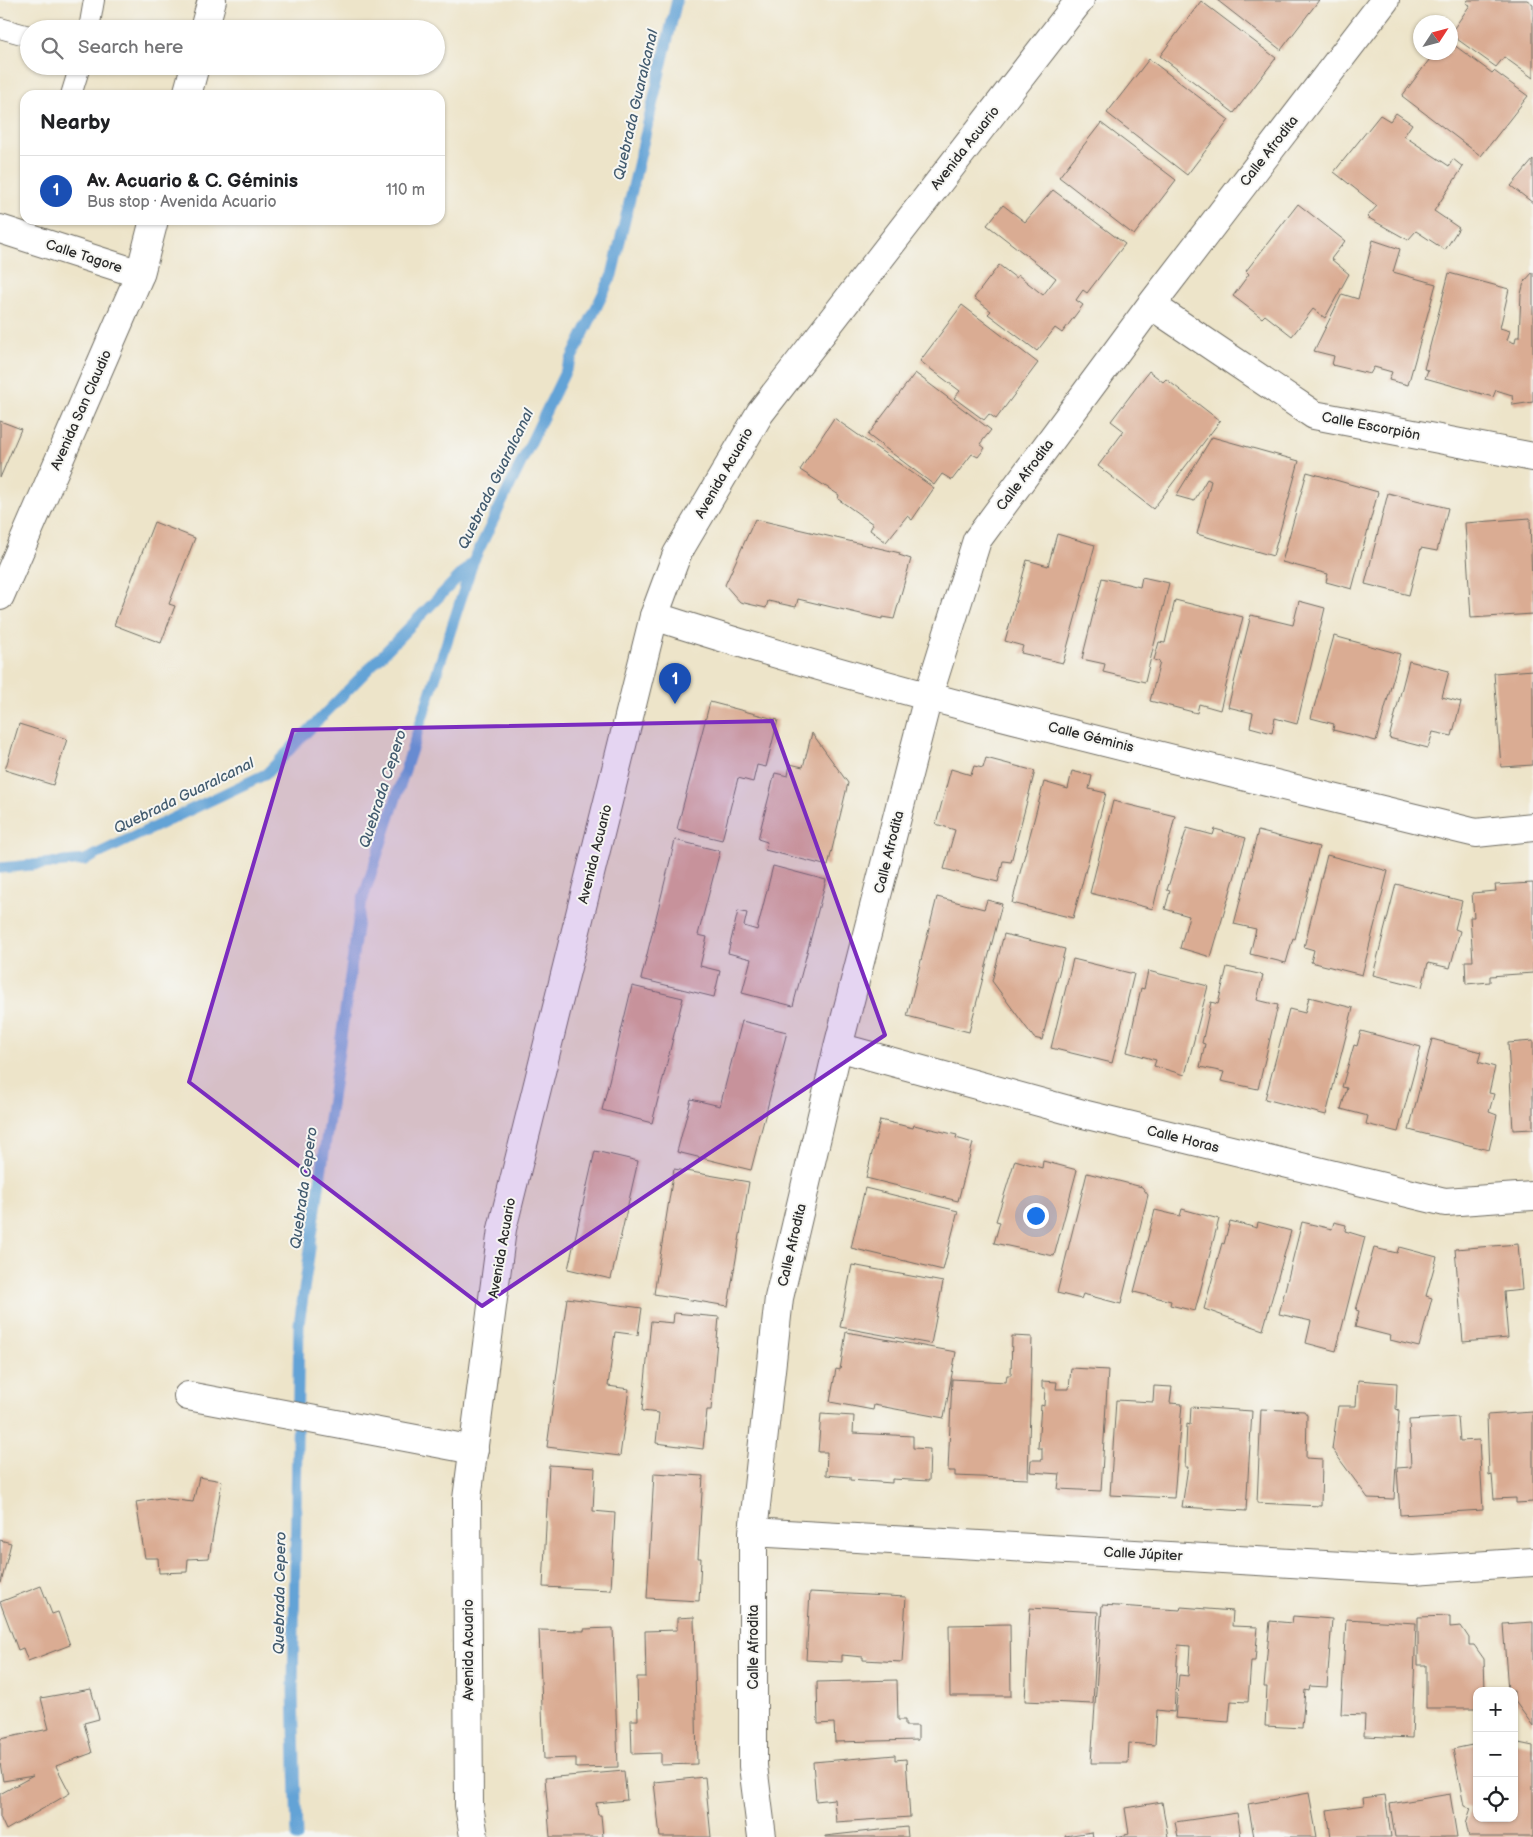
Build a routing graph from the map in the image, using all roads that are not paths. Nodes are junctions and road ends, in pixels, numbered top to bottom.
1 (94, 0) edge
2 (212, 0) edge
3 (1080, 0) edge
4 (1385, 0) edge
5 (91, 20) edge
6 (206, 20) edge
7 (0, 28) edge
8 (20, 34) edge
9 (77, 75) edge
10 (193, 75) edge
11 (73, 90) edge
12 (188, 90) edge
13 (153, 225) edge
14 (0, 229) edge
15 (140, 274) junction
16 (1151, 305) junction
17 (1533, 457) edge
18 (0, 596) edge
19 (654, 616) junction
20 (928, 697) junction
21 (1533, 827) edge
22 (838, 1047) junction
23 (1533, 1196) edge
24 (188, 1396) dead end
25 (474, 1450) junction
26 (753, 1532) junction
27 (1533, 1562) edge
28 (474, 1837) edge
29 (762, 1837) edge

1 - 5 lane
2 - 6 street
3 - 19 street, Avenida Acuario
4 - 16 street, Calle Afrodita
7 - 8 lane
9 - 11 lane
10 - 12 street
13 - 15 street, Avenida San Claudio
14 - 15 street, Calle Tagore
15 - 18 street, Avenida San Claudio
16 - 17 street, Calle Escorpión
16 - 20 street, Calle Afrodita
19 - 20 street, Calle Géminis
19 - 25 street, Avenida Acuario
20 - 21 street, Calle Géminis
20 - 22 street, Calle Afrodita
22 - 23 street, Calle Horas
22 - 26 street, Calle Afrodita
24 - 25 street
25 - 28 street, Avenida Acuario
26 - 27 street, Calle Júpiter
26 - 29 street, Calle Afrodita

